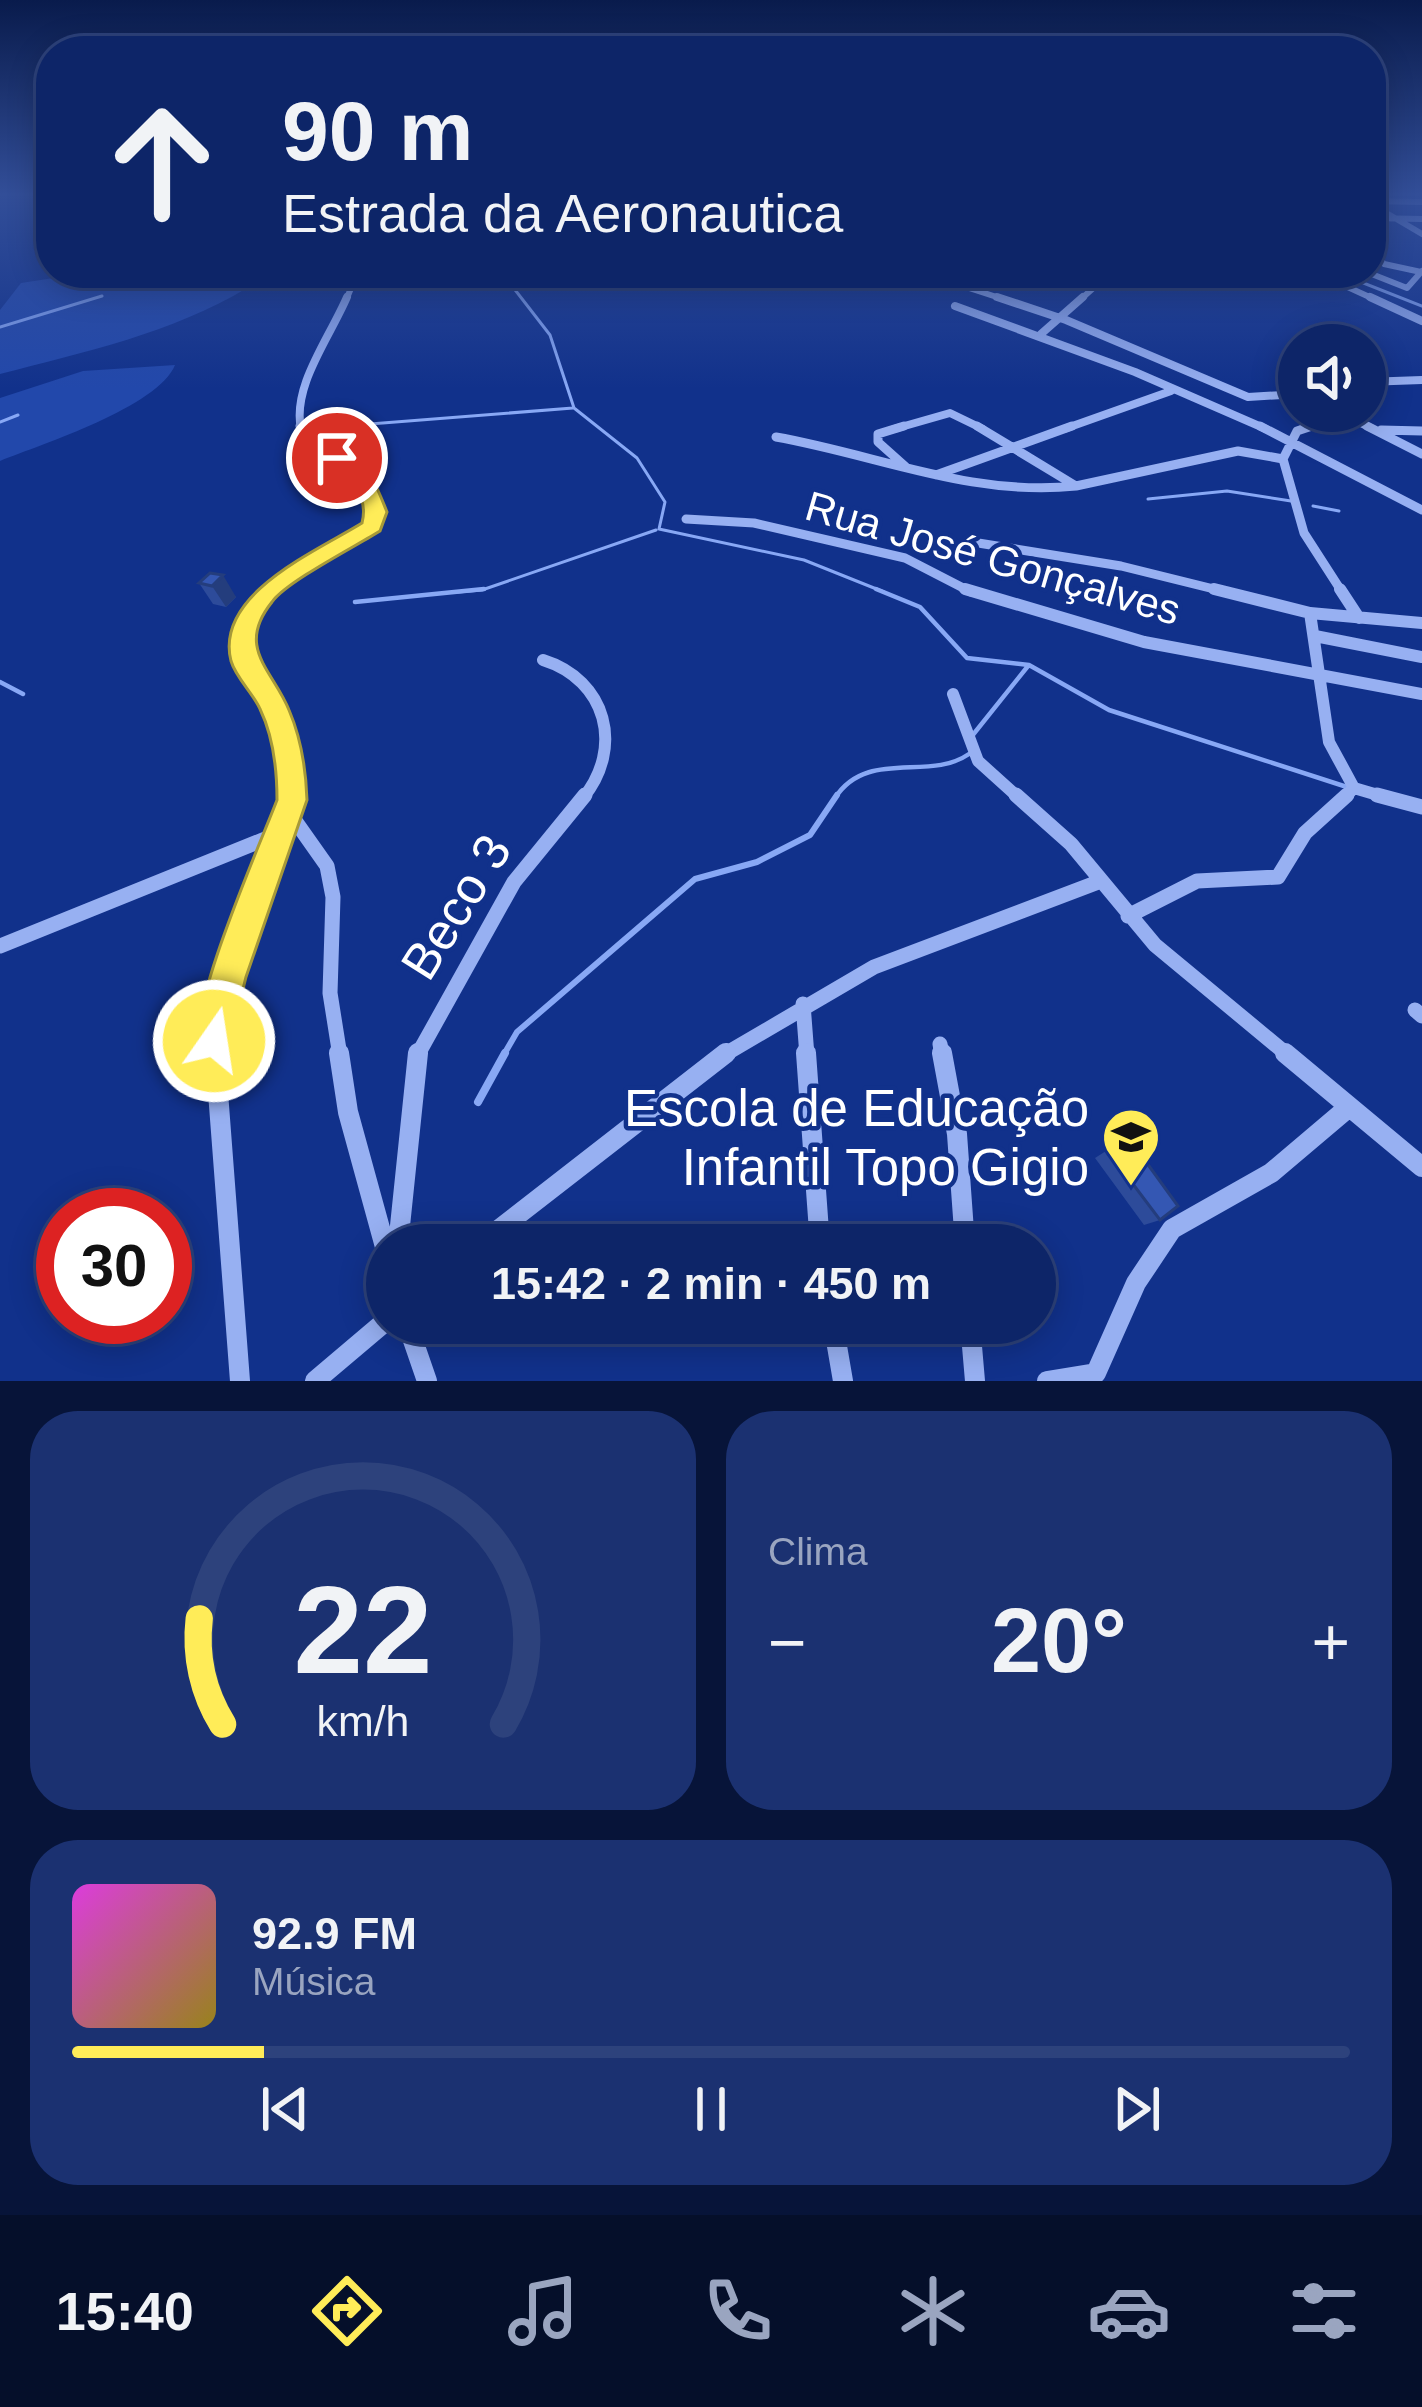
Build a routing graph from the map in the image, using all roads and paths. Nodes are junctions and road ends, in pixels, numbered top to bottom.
1 (1386, 264) edge
2 (1421, 271) edge
3 (1386, 279) edge
4 (352, 288) edge
5 (969, 288) edge
6 (1087, 288) edge
7 (1350, 288) edge
8 (955, 306) dead end
9 (1066, 320) junction
10 (1422, 321) edge
11 (1042, 334) junction
12 (1422, 380) edge
13 (1386, 381) edge
14 (1172, 391) junction
15 (1278, 395) edge
16 (1386, 430) edge
17 (1422, 431) edge
18 (1302, 432) edge
19 (1378, 432) edge
20 (776, 437) dead end
21 (1289, 438) junction
22 (1016, 446) junction
23 (1422, 454) edge
24 (1283, 459) junction
25 (906, 467) junction
26 (932, 477) junction
27 (1076, 486) junction
28 (1422, 510) edge
29 (686, 519) dead end
30 (972, 542) dead end
31 (1310, 613) junction
32 (1359, 618) junction
33 (1422, 623) edge
34 (1315, 636) junction
35 (1422, 657) edge
36 (543, 660) dead end
37 (1314, 670) junction
38 (953, 694) dead end
39 (1422, 694) edge
40 (1354, 788) junction
41 (1422, 807) edge
42 (290, 815) junction
43 (275, 835) junction
44 (1101, 881) junction
45 (1128, 916) junction
46 (0, 946) edge
47 (803, 1004) junction
48 (940, 1044) dead end
49 (1349, 1107) junction
50 (1422, 1167) edge
51 (379, 1224) edge
52 (400, 1224) edge
53 (505, 1224) edge
54 (819, 1224) edge
55 (963, 1224) edge
56 (366, 1338) edge
57 (414, 1344) edge
58 (837, 1344) edge
59 (972, 1344) edge
60 (1102, 1377) edge
61 (240, 1381) edge
62 (315, 1381) edge
63 (427, 1381) edge
64 (843, 1381) edge
65 (975, 1381) edge
66 (1047, 1381) edge

1 - 2 street
2 - 3 street
4 - 42 street
5 - 9 street
6 - 9 street
7 - 10 street
8 - 11 street
9 - 11 street
9 - 15 street
11 - 14 street
12 - 13 street
14 - 21 street
14 - 22 street
16 - 17 street
18 - 21 street
19 - 23 street
20 - 25 street
21 - 24 street
21 - 28 street
22 - 25 street
22 - 26 street
22 - 27 street
24 - 27 street
24 - 32 street
25 - 26 street
26 - 27 street
29 - 37 street, Rua José Gonçalves
30 - 31 street
31 - 32 street
31 - 34 street
32 - 33 street
34 - 35 street
34 - 37 street
36 - 52 street, Beco 3
37 - 39 street, Rua José Gonçalves
37 - 40 street
38 - 44 street
40 - 41 street
40 - 45 street
42 - 43 street
42 - 51 street
43 - 46 street
43 - 61 street
44 - 45 street
44 - 47 street
45 - 49 street
47 - 53 street
47 - 54 street
48 - 55 street
49 - 50 street
49 - 60 street
56 - 62 street
57 - 63 street
58 - 64 street
59 - 65 street
60 - 66 street

